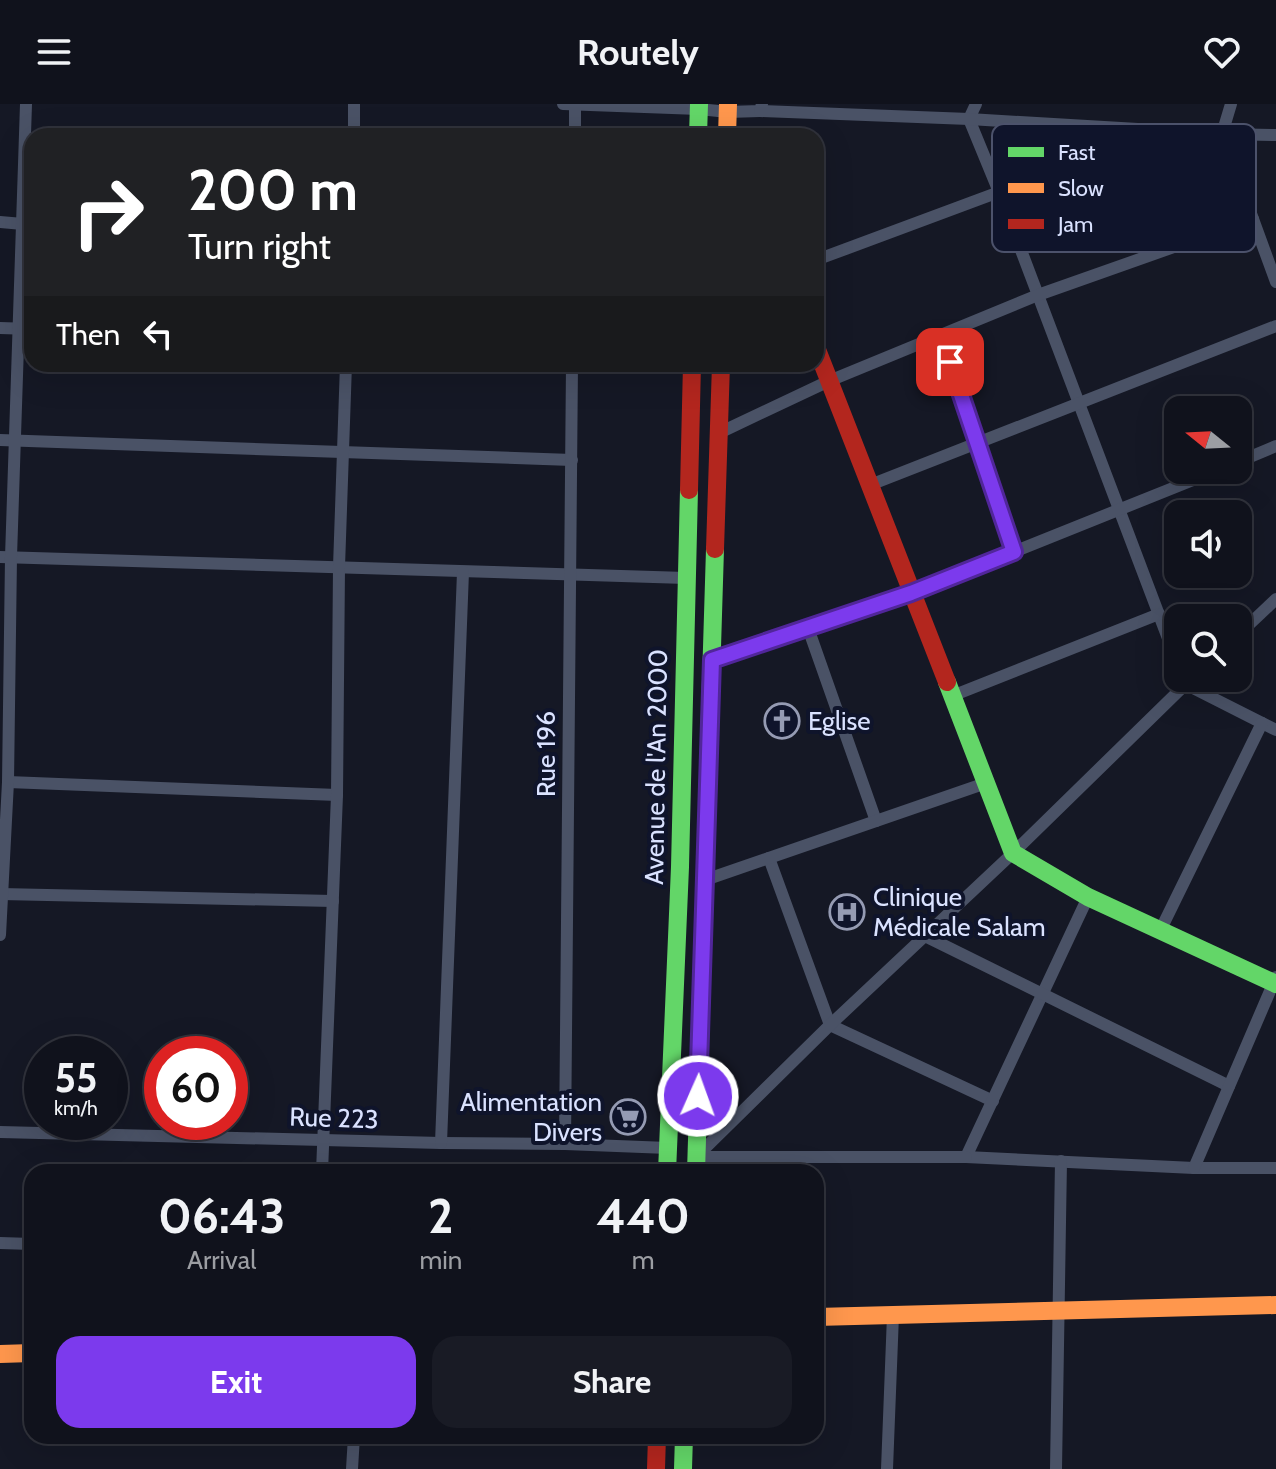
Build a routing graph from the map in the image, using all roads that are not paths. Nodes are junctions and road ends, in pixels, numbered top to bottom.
1 (26, 104) edge
2 (354, 104) edge
3 (563, 104) edge
4 (575, 104) edge
5 (976, 104) edge
6 (1231, 104) edge
7 (699, 106) edge
8 (761, 107) edge
9 (728, 108) edge
10 (969, 119) junction
11 (1053, 124) edge
12 (1225, 124) edge
13 (25, 128) edge
14 (354, 128) edge
15 (575, 128) edge
16 (698, 128) edge
17 (727, 128) edge
18 (1256, 135) edge
19 (1276, 135) edge
20 (992, 175) edge
21 (24, 184) edge
22 (992, 195) edge
23 (0, 222) edge
24 (23, 224) junction
25 (1256, 227) edge
26 (1022, 252) edge
27 (1160, 252) edge
28 (824, 257) edge
29 (24, 259) edge
30 (1276, 282) edge
31 (1038, 295) junction
32 (1276, 326) edge
33 (0, 328) edge
34 (24, 328) edge
35 (941, 335) junction
36 (24, 351) edge
37 (824, 368) edge
38 (346, 372) edge
39 (572, 372) edge
40 (692, 372) edge
41 (721, 372) edge
42 (829, 381) junction
43 (1079, 404) junction
44 (719, 433) junction
45 (0, 440) edge
46 (16, 441) junction
47 (977, 443) junction
48 (1276, 446) edge
49 (343, 453) junction
50 (1252, 456) edge
51 (572, 460) junction
52 (1183, 484) edge
53 (870, 485) junction
54 (1119, 510) junction
55 (1014, 552) junction
56 (6, 557) edge
57 (339, 567) junction
58 (463, 572) junction
59 (570, 575) junction
60 (686, 578) junction
61 (911, 593) junction
62 (1276, 599) edge
63 (1159, 614) junction
64 (1252, 622) edge
65 (1164, 627) edge
66 (808, 628) junction
67 (712, 660) junction
68 (1175, 692) edge
69 (1208, 692) edge
70 (952, 696) junction
71 (1262, 723) junction
72 (1276, 730) edge
73 (8, 782) junction
74 (986, 783) junction
75 (337, 795) junction
76 (876, 821) junction
77 (1013, 853) junction
78 (769, 858) junction
79 (705, 880) junction
80 (1, 894) edge
81 (1088, 897) junction
82 (333, 901) junction
83 (1160, 931) junction
84 (0, 935) edge
85 (925, 936) junction
86 (1275, 981) edge
87 (1043, 994) junction
88 (830, 1025) junction
89 (1229, 1086) junction
90 (993, 1101) junction
91 (0, 1132) edge
92 (323, 1140) junction
93 (441, 1143) junction
94 (565, 1144) junction
95 (668, 1148) junction
96 (966, 1157) junction
97 (1061, 1161) junction
98 (322, 1164) edge
99 (667, 1164) edge
100 (696, 1164) edge
101 (697, 1164) edge
102 (730, 1164) edge
103 (1194, 1168) junction
104 (1276, 1168) edge
105 (0, 1243) edge
106 (24, 1244) edge
107 (1276, 1305) edge
108 (1059, 1311) junction
109 (893, 1315) junction
110 (824, 1317) edge
111 (24, 1353) edge
112 (0, 1354) edge
113 (354, 1444) edge
114 (657, 1444) edge
115 (684, 1444) edge
116 (352, 1469) edge
117 (656, 1469) edge
118 (683, 1469) edge
119 (887, 1469) edge
120 (1056, 1469) edge

1 - 13 street
2 - 14 street
3 - 4 street
4 - 7 street
4 - 15 street
5 - 10 street
6 - 12 street
7 - 9 street
7 - 16 main road
8 - 9 street
8 - 10 street
9 - 17 main road
10 - 11 street
10 - 20 street
18 - 19 street
21 - 24 street
22 - 28 street
23 - 24 street
24 - 29 street
25 - 30 street
26 - 31 street
27 - 31 street
31 - 35 street
31 - 43 street
32 - 43 street
33 - 34 street
35 - 42 street
35 - 47 street
36 - 46 street
37 - 42 main road
38 - 49 street
39 - 51 street, Rue 196
40 - 60 main road, Avenue de l'An 2000
41 - 44 main road, Avenue de l'An 2000
42 - 44 street
42 - 53 main road
43 - 47 street
43 - 54 street
44 - 67 main road, Avenue de l'An 2000
45 - 46 street
46 - 49 street
46 - 56 street
47 - 53 street
47 - 55 street
48 - 50 street
49 - 51 street
49 - 57 street
51 - 59 street, Rue 196
52 - 54 street
53 - 61 main road
54 - 55 street
54 - 63 street
55 - 61 street
56 - 57 street
56 - 73 street
57 - 58 street
57 - 75 street
58 - 59 street
58 - 93 street
59 - 60 street
59 - 94 street, Rue 196
60 - 95 main road, Avenue de l'An 2000
61 - 66 street
61 - 70 main road
62 - 64 street
63 - 65 street
63 - 70 street
66 - 67 street
66 - 76 street
67 - 79 main road, Avenue de l'An 2000
68 - 77 street
69 - 71 street
70 - 74 main road
71 - 72 street
71 - 83 street
73 - 75 street
73 - 80 street
74 - 76 street
74 - 77 main road
75 - 82 street
76 - 78 street
77 - 81 main road
77 - 85 street
78 - 79 street
78 - 88 street
79 - 100 main road, Avenue de l'An 2000
80 - 82 street
80 - 84 street
81 - 83 main road
81 - 87 street
82 - 92 street
83 - 86 main road
85 - 87 street
85 - 88 street
86 - 89 street
87 - 89 street
87 - 90 street
88 - 90 street
88 - 101 street
89 - 103 street
90 - 96 street
91 - 92 street, Rue 223
92 - 93 street, Rue 223
92 - 98 street
93 - 94 street, Rue 223
94 - 95 street, Rue 223
95 - 99 main road, Avenue de l'An 2000
96 - 97 street
96 - 102 street
97 - 103 street
97 - 108 street
103 - 104 street
105 - 106 street
107 - 108 main road
108 - 109 main road
108 - 120 street
109 - 110 main road
109 - 119 street
111 - 112 main road
113 - 116 street
114 - 117 main road
115 - 118 main road

